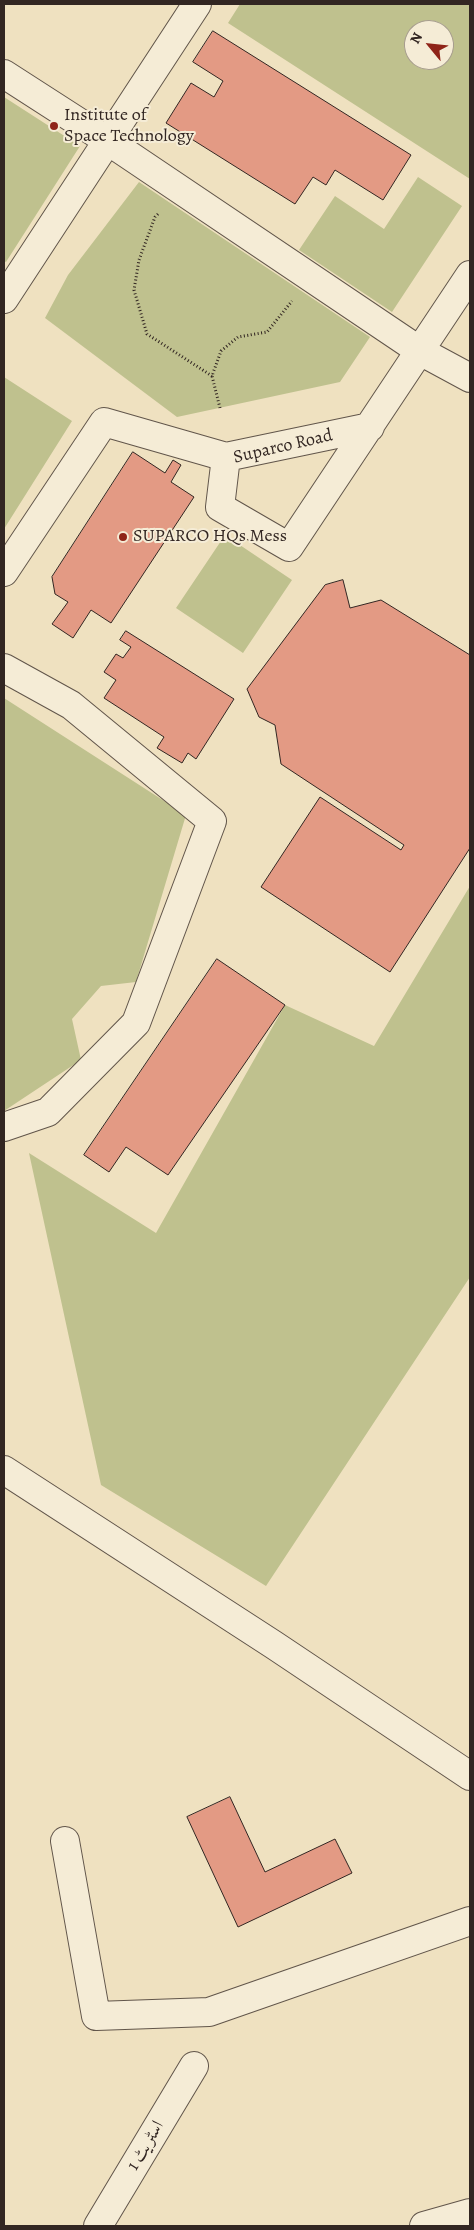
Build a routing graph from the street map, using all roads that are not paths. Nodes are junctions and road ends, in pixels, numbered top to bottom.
1 (197, 4) edge
2 (4, 74) edge
3 (108, 141) junction
4 (470, 275) edge
5 (5, 292) edge
6 (420, 350) junction
7 (470, 378) edge
8 (370, 427) junction
9 (226, 457) junction
10 (4, 572) edge
11 (4, 668) edge
12 (4, 1127) edge
13 (4, 1470) edge
14 (470, 1776) edge
15 (65, 1841) dead end
16 (470, 1921) edge
17 (194, 2066) dead end
18 (470, 2213) edge
19 (98, 2226) edge
20 (424, 2226) edge

1 - 3 street
2 - 3 street
3 - 5 street
3 - 6 street
4 - 6 street, Suparco Road
6 - 7 street
6 - 8 street, Suparco Road
8 - 9 street, Suparco Road
8 - 9 street, Suparco Road
9 - 10 street
11 - 12 street
13 - 14 street
15 - 16 street
17 - 19 street, اسٹریٹ 1
18 - 20 street

